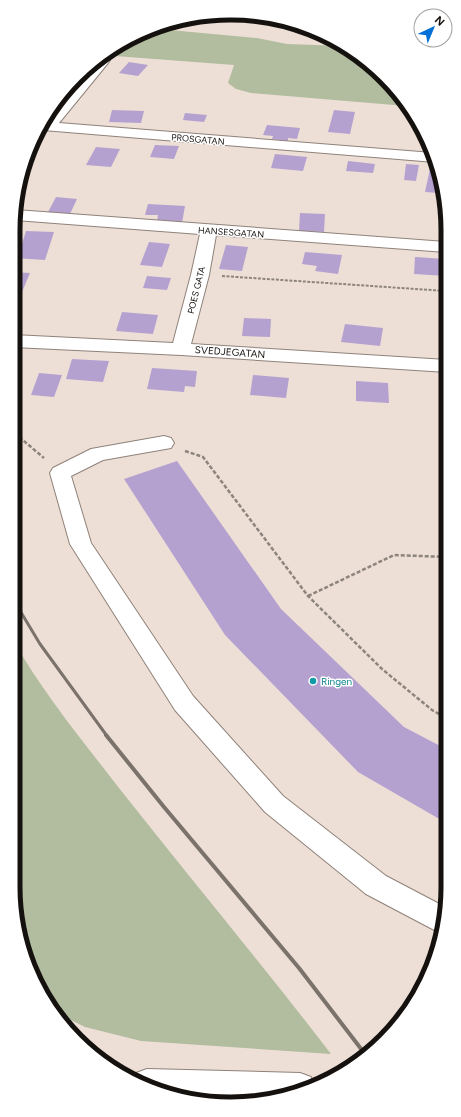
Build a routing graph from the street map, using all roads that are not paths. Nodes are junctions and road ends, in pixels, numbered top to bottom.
1 (96, 68) edge
2 (428, 158) edge
3 (20, 216) edge
4 (209, 230) junction
5 (441, 247) edge
6 (20, 342) edge
7 (181, 349) junction
8 (441, 366) edge
9 (164, 443) road end
10 (438, 918) edge
11 (159, 1084) edge
12 (292, 1088) edge

1 - 2 street, PROSGATAN
3 - 4 street, HANSESGATAN
4 - 5 street, HANSESGATAN
4 - 7 street, POES GATA
6 - 7 street, SVEDJEGATAN
7 - 8 street, SVEDJEGATAN
9 - 10 street
11 - 12 street

